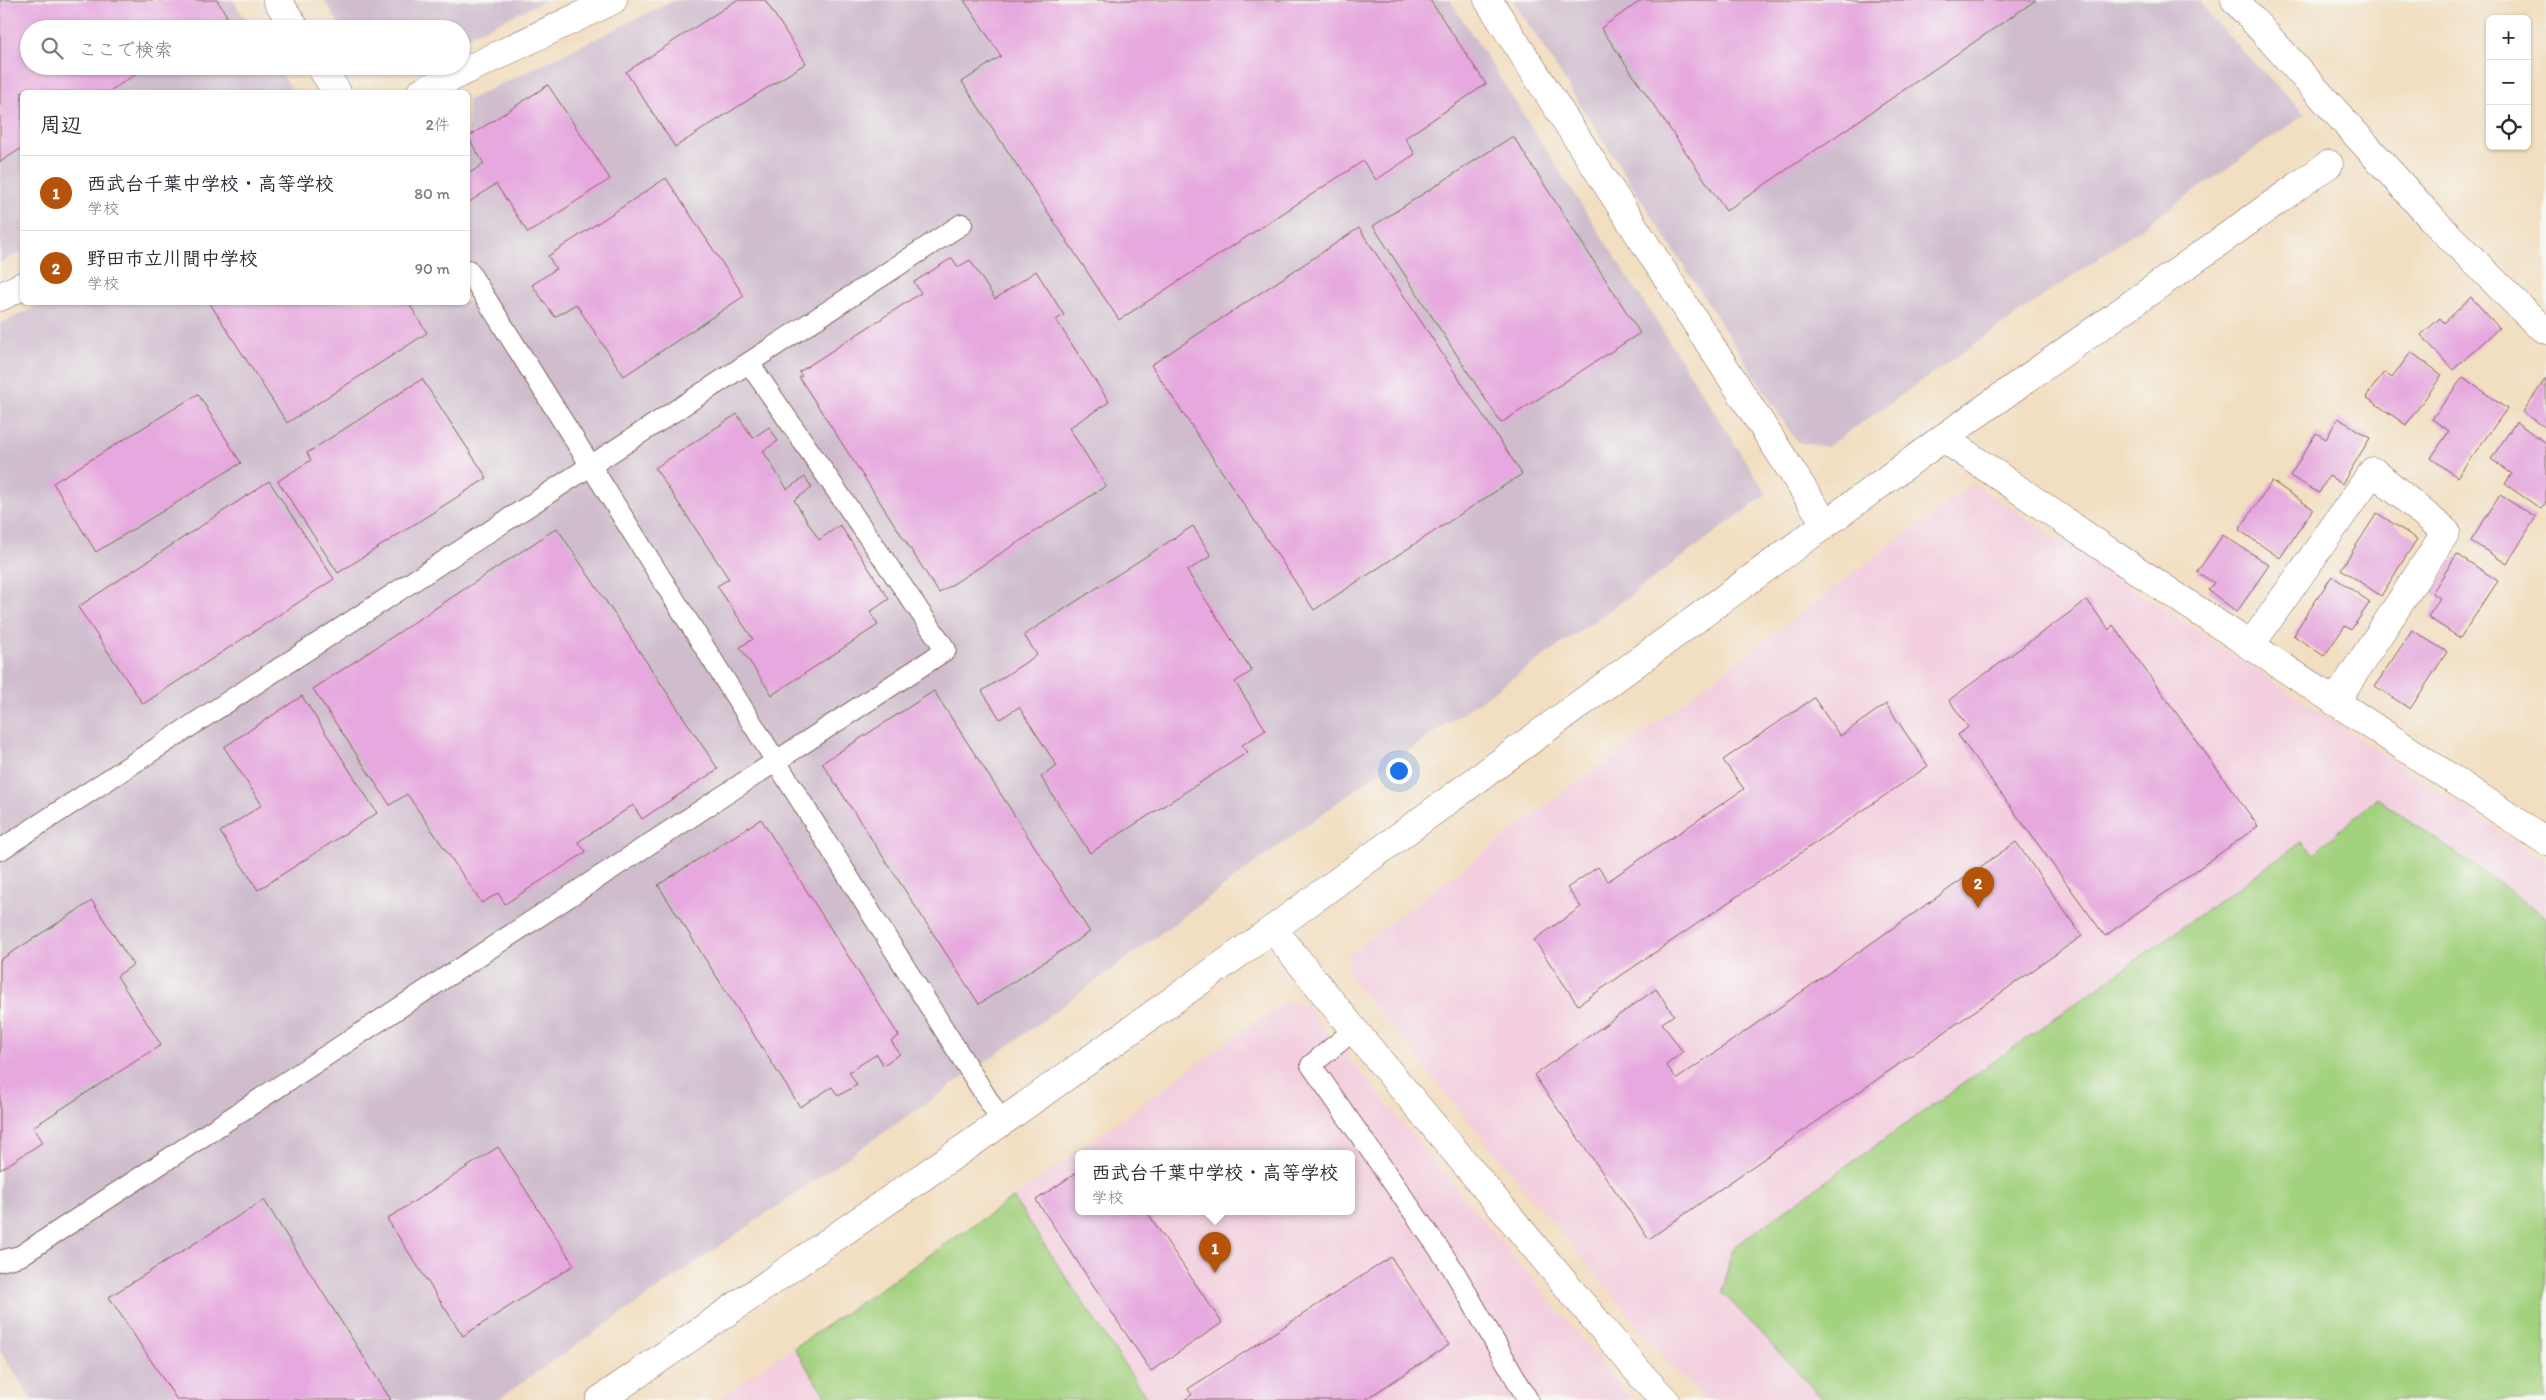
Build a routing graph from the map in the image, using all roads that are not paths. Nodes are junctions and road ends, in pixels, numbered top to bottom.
1 (277, 0) edge
2 (613, 0) edge
3 (1488, 0) edge
4 (2235, 0) edge
5 (290, 20) edge
6 (470, 69) edge
7 (326, 75) edge
8 (456, 75) edge
9 (336, 90) edge
10 (425, 90) edge
11 (2330, 164) dead end
12 (962, 224) dead end
13 (470, 273) edge
14 (20, 287) edge
15 (0, 297) edge
16 (2546, 330) edge
17 (749, 363) junction
18 (1942, 438) junction
19 (590, 466) junction
20 (1825, 523) junction
21 (2250, 646) junction
22 (2335, 702) junction
23 (776, 760) junction
24 (2546, 841) edge
25 (0, 850) edge
26 (1273, 929) junction
27 (1354, 1030) junction
28 (1002, 1122) junction
29 (0, 1261) edge
30 (600, 1400) edge
31 (1528, 1400) edge
32 (1665, 1400) edge

1 - 5 street
2 - 6 street
3 - 20 street
4 - 16 street
7 - 9 street
8 - 10 street
11 - 18 street
12 - 17 lane
13 - 19 lane
14 - 15 street
17 - 19 lane
17 - 23 lane
18 - 20 street
18 - 21 street
19 - 23 lane
19 - 25 lane
20 - 26 street
21 - 22 street
21 - 22 street
22 - 24 street
23 - 28 lane
23 - 29 lane
26 - 27 street
26 - 28 street
27 - 31 lane
27 - 32 street
28 - 30 street

